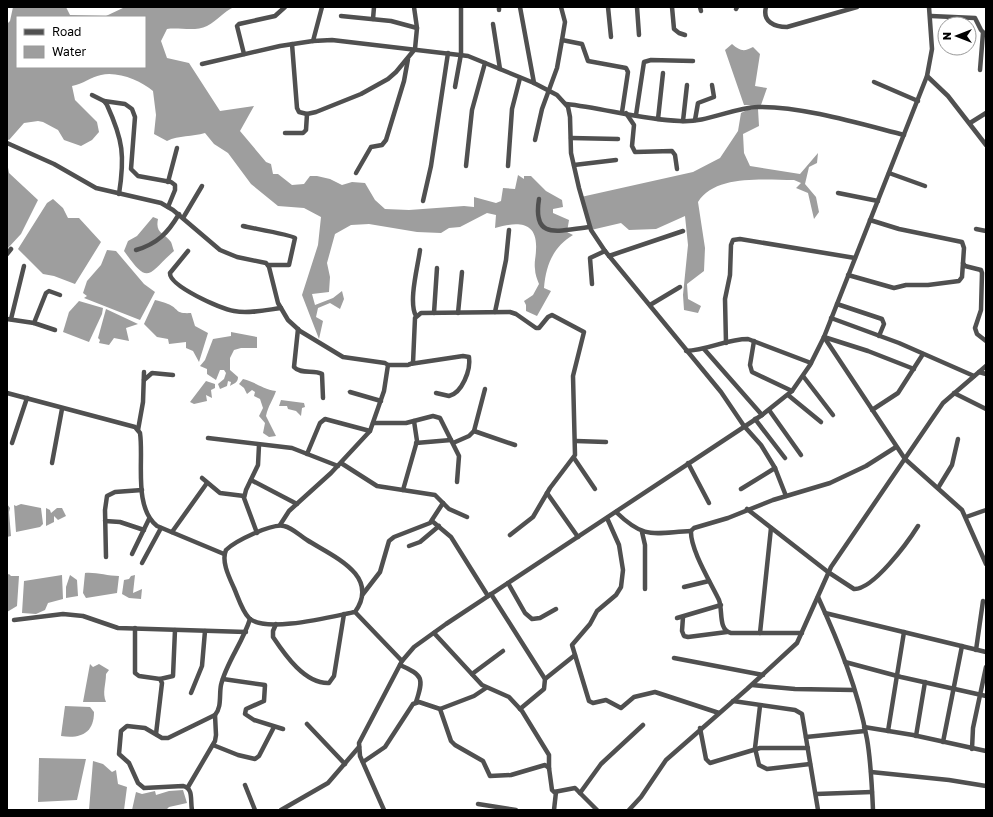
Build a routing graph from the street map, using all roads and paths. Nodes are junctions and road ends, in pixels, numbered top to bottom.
1 (285, 7) edge
2 (322, 7) edge
3 (374, 7) edge
4 (414, 7) edge
5 (461, 7) edge
6 (520, 7) edge
7 (561, 7) edge
8 (608, 7) edge
9 (637, 7) edge
10 (672, 7) edge
11 (766, 7) edge
12 (857, 7) edge
13 (930, 7) edge
14 (341, 16) dead end
15 (930, 16) junction
16 (373, 19) junction
17 (493, 24) dead end
18 (417, 28) junction
19 (984, 34) edge
20 (685, 35) dead end
21 (639, 36) dead end
22 (611, 37) dead end
23 (562, 40) junction
24 (313, 41) junction
25 (292, 44) junction
26 (415, 49) junction
27 (448, 53) junction
28 (244, 54) junction
29 (461, 54) junction
30 (408, 59) junction
31 (693, 61) dead end
32 (485, 63) junction
33 (202, 64) dead end
34 (500, 69) junction
35 (980, 70) dead end
36 (663, 73) dead end
37 (927, 76) junction
38 (520, 78) junction
39 (874, 82) dead end
40 (534, 83) junction
41 (687, 84) dead end
42 (712, 84) dead end
43 (456, 88) dead end
44 (550, 91) junction
45 (92, 95) dead end
46 (104, 101) junction
47 (918, 101) junction
48 (566, 104) junction
49 (624, 113) junction
50 (986, 113) edge
51 (307, 114) junction
52 (636, 115) junction
53 (658, 119) junction
54 (695, 120) junction
55 (683, 121) junction
56 (970, 123) junction
57 (285, 133) dead end
58 (904, 135) junction
59 (571, 138) junction
60 (618, 139) dead end
61 (535, 140) dead end
62 (7, 143) edge
63 (986, 145) edge
64 (177, 148) dead end
65 (616, 160) dead end
66 (574, 165) junction
67 (466, 166) dead end
68 (508, 166) dead end
69 (677, 169) dead end
70 (889, 173) junction
71 (356, 174) dead end
72 (168, 182) junction
73 (202, 186) dead end
74 (925, 186) dead end
75 (838, 193) dead end
76 (119, 194) junction
77 (539, 199) dead end
78 (423, 201) dead end
79 (878, 201) junction
80 (168, 207) junction
81 (178, 214) junction
82 (183, 218) junction
83 (870, 220) junction
84 (243, 226) dead end
85 (590, 227) junction
86 (976, 229) dead end
87 (509, 230) dead end
88 (683, 231) dead end
89 (986, 231) edge
90 (11, 249) dead end
91 (136, 250) dead end
92 (420, 250) dead end
93 (188, 251) dead end
94 (605, 251) junction
95 (7, 254) edge
96 (609, 256) junction
97 (855, 258) junction
98 (963, 263) junction
99 (268, 264) junction
100 (24, 266) dead end
101 (436, 268) dead end
102 (462, 272) dead end
103 (848, 275) junction
104 (592, 284) dead end
105 (680, 287) dead end
106 (60, 295) dead end
107 (837, 304) junction
108 (650, 306) junction
109 (281, 308) junction
110 (495, 312) junction
111 (434, 313) junction
112 (458, 313) junction
113 (416, 316) junction
114 (831, 318) junction
115 (9, 319) edge
116 (34, 323) junction
117 (298, 329) junction
118 (55, 330) dead end
119 (879, 336) junction
120 (824, 337) junction
121 (754, 341) junction
122 (986, 341) edge
123 (726, 343) junction
124 (704, 349) junction
125 (686, 351) junction
126 (923, 354) junction
127 (811, 363) junction
128 (410, 364) junction
129 (388, 365) junction
130 (986, 366) edge
131 (914, 369) junction
132 (144, 372) dead end
133 (979, 372) junction
134 (986, 374) edge
135 (173, 375) dead end
136 (803, 376) junction
137 (974, 376) junction
138 (144, 380) junction
139 (485, 389) dead end
140 (350, 392) dead end
141 (7, 393) edge
142 (436, 393) dead end
143 (790, 393) junction
144 (954, 393) junction
145 (27, 398) junction
146 (323, 398) dead end
147 (381, 401) junction
148 (62, 409) junction
149 (986, 409) edge
150 (769, 410) junction
151 (872, 410) junction
152 (762, 415) junction
153 (833, 415) dead end
154 (755, 419) junction
155 (414, 421) junction
156 (821, 422) dead end
157 (373, 423) junction
158 (744, 426) junction
159 (138, 430) junction
160 (370, 431) junction
161 (474, 431) junction
162 (208, 438) dead end
163 (958, 439) dead end
164 (576, 440) junction
165 (452, 441) junction
166 (606, 442) dead end
167 (12, 443) dead end
168 (416, 443) junction
169 (259, 445) junction
170 (516, 445) dead end
171 (896, 447) junction
172 (308, 454) junction
173 (802, 455) dead end
174 (574, 458) junction
175 (785, 458) dead end
176 (905, 459) junction
177 (52, 463) dead end
178 (688, 463) junction
179 (340, 464) junction
180 (775, 468) junction
181 (202, 478) dead end
182 (251, 480) junction
183 (457, 482) dead end
184 (207, 483) junction
185 (938, 488) junction
186 (595, 489) dead end
187 (741, 489) dead end
188 (142, 490) junction
189 (403, 490) junction
190 (547, 493) junction
191 (244, 496) junction
192 (786, 496) junction
193 (443, 503) junction
194 (709, 503) dead end
195 (297, 504) junction
196 (747, 509) junction
197 (986, 510) edge
198 (616, 512) junction
199 (467, 517) dead end
200 (966, 517) junction
201 (607, 518) junction
202 (149, 519) junction
203 (106, 521) junction
204 (432, 521) junction
205 (280, 525) junction
206 (439, 526) junction
207 (918, 526) dead end
208 (161, 528) junction
209 (771, 528) junction
210 (144, 530) junction
211 (691, 531) junction
212 (172, 532) junction
213 (642, 532) junction
214 (257, 533) junction
215 (510, 535) dead end
216 (578, 537) junction
217 (409, 546) dead end
218 (132, 554) dead end
219 (224, 554) junction
220 (106, 557) dead end
221 (142, 563) dead end
222 (986, 564) edge
223 (828, 572) junction
224 (709, 581) junction
225 (508, 583) junction
226 (684, 587) dead end
227 (645, 589) dead end
228 (363, 594) junction
229 (490, 595) junction
230 (818, 597) junction
231 (983, 601) dead end
232 (720, 605) junction
233 (556, 609) dead end
234 (355, 612) junction
235 (825, 613) junction
236 (344, 614) junction
237 (250, 619) junction
238 (14, 620) dead end
239 (276, 624) junction
240 (135, 628) junction
241 (175, 630) junction
242 (205, 631) junction
243 (246, 632) junction
244 (727, 632) junction
245 (904, 632) junction
246 (434, 633) junction
247 (760, 633) junction
248 (802, 633) junction
249 (962, 646) junction
250 (976, 650) junction
251 (503, 651) dead end
252 (986, 652) edge
253 (575, 655) junction
254 (674, 658) dead end
255 (845, 662) junction
256 (401, 663) junction
257 (986, 667) edge
258 (472, 674) junction
259 (763, 675) junction
260 (897, 676) junction
261 (545, 678) junction
262 (160, 679) junction
263 (223, 679) junction
264 (925, 682) junction
265 (752, 685) junction
266 (486, 688) junction
267 (952, 688) junction
268 (854, 690) junction
269 (191, 693) dead end
270 (984, 695) edge
271 (733, 701) junction
272 (416, 702) junction
273 (760, 706) junction
274 (520, 709) junction
275 (440, 710) junction
276 (719, 713) junction
277 (215, 716) junction
278 (307, 724) dead end
279 (643, 725) dead end
280 (274, 727) junction
281 (700, 728) junction
282 (865, 729) junction
283 (283, 730) dead end
284 (888, 731) junction
285 (156, 734) junction
286 (916, 736) junction
287 (806, 737) junction
288 (944, 742) junction
289 (213, 745) junction
290 (359, 747) junction
291 (755, 748) junction
292 (808, 748) junction
293 (972, 749) junction
294 (986, 751) edge
295 (363, 762) junction
296 (345, 764) junction
297 (810, 764) junction
298 (549, 770) junction
299 (871, 772) junction
300 (245, 785) dead end
301 (986, 786) edge
302 (188, 788) junction
303 (556, 792) junction
304 (872, 792) junction
305 (580, 793) junction
306 (816, 794) junction
307 (478, 804) dead end
308 (192, 810) edge
309 (255, 810) edge
310 (281, 810) edge
311 (384, 810) edge
312 (516, 810) edge
313 (554, 810) edge
314 (597, 810) edge
315 (629, 810) edge
316 (818, 810) edge
317 (873, 810) edge

1 - 28 street
2 - 24 street
3 - 16 street
4 - 18 street
5 - 29 street
6 - 40 street
7 - 23 street
8 - 22 street
9 - 21 street
10 - 20 street
11 - 12 street
13 - 15 street
14 - 16 street
15 - 19 street
15 - 37 street
16 - 18 street
17 - 34 street
18 - 26 street
19 - 35 street
23 - 44 street
23 - 49 street
24 - 25 street
24 - 26 street
25 - 28 street
25 - 51 street
26 - 27 street
26 - 30 street
27 - 29 street
27 - 78 street
28 - 33 street
29 - 32 street
29 - 43 street
30 - 51 street
30 - 71 street
31 - 52 street
32 - 34 street
32 - 67 street
34 - 38 street
36 - 53 street
37 - 47 street
37 - 56 street
38 - 40 street
38 - 68 street
39 - 47 street
40 - 44 street
41 - 55 street
42 - 54 street
44 - 48 street
44 - 61 street
45 - 46 street
46 - 72 street
46 - 76 street
47 - 58 street
48 - 49 street
48 - 59 street
49 - 52 street
49 - 69 street
50 - 56 street
51 - 57 street
52 - 53 street
53 - 55 street
54 - 55 street
54 - 58 street
56 - 63 street
58 - 70 street
59 - 60 street
59 - 66 street
62 - 76 street
64 - 72 street
65 - 66 street
66 - 85 street
70 - 74 street
70 - 79 street
72 - 80 street
73 - 82 street
75 - 79 street
76 - 80 street
77 - 85 street
79 - 83 street
80 - 81 street
81 - 82 street
81 - 91 street
82 - 99 street
83 - 97 street
83 - 98 street
84 - 99 street
85 - 94 street
86 - 89 street
87 - 110 street
88 - 96 street
90 - 95 street
92 - 113 street
93 - 109 street
94 - 96 street
94 - 104 street
96 - 108 street
97 - 103 street
97 - 123 street
98 - 103 street
98 - 122 street
99 - 109 street
100 - 115 street
101 - 111 street
102 - 112 street
103 - 107 street
105 - 108 street
106 - 116 street
107 - 114 street
107 - 119 street
108 - 125 street
109 - 117 street
110 - 112 street
110 - 164 street
111 - 112 street
111 - 113 street
113 - 128 street
114 - 119 street
114 - 120 street
115 - 116 street
116 - 118 street
117 - 129 street
117 - 146 street
119 - 126 street
120 - 127 street
120 - 131 street
120 - 151 street
121 - 123 street
121 - 127 street
121 - 143 street
123 - 124 street
124 - 125 street
124 - 152 street
125 - 158 street
126 - 131 street
126 - 137 street
127 - 136 street
128 - 129 street
128 - 142 street
129 - 147 street
130 - 133 street
131 - 151 street
132 - 138 street
133 - 134 street
133 - 137 street
135 - 138 street
136 - 143 street
136 - 153 street
137 - 144 street
138 - 159 street
139 - 161 street
140 - 147 street
141 - 145 street
143 - 150 street
143 - 156 street
144 - 149 street
144 - 176 street
145 - 148 street
145 - 167 street
147 - 157 street
148 - 159 street
148 - 177 street
150 - 152 street
150 - 173 street
151 - 171 street
152 - 154 street
154 - 158 street
154 - 175 street
155 - 157 street
155 - 165 street
155 - 168 street
157 - 160 street
158 - 178 street
158 - 180 street
159 - 188 street
160 - 172 street
160 - 179 street
161 - 165 street
161 - 170 street
162 - 169 street
163 - 185 street
164 - 166 street
164 - 174 street
165 - 168 street
165 - 183 street
168 - 189 street
169 - 172 street
169 - 182 street
171 - 176 street
171 - 192 street
172 - 179 street
174 - 186 street
174 - 190 street
176 - 185 street
176 - 223 street
178 - 194 street
178 - 198 street
179 - 189 street
179 - 195 street
180 - 187 street
180 - 192 street
181 - 184 street
182 - 191 street
182 - 195 street
184 - 191 street
184 - 212 street
185 - 200 street
188 - 202 street
188 - 203 street
189 - 193 street
190 - 215 street
190 - 216 street
191 - 214 street
192 - 196 street
193 - 199 street
193 - 204 street
195 - 205 street
196 - 209 street
196 - 211 street
197 - 200 street
198 - 201 street
198 - 213 street
200 - 222 street
201 - 216 street
201 - 253 street
202 - 208 street
202 - 210 street
203 - 210 street
203 - 220 street
204 - 206 street
204 - 228 street
205 - 214 street
205 - 228 street
206 - 217 street
206 - 229 street
207 - 223 street
208 - 212 street
208 - 221 street
209 - 223 street
209 - 247 street
210 - 218 street
211 - 213 street
211 - 224 street
212 - 219 street
213 - 227 street
214 - 219 street
216 - 225 street
219 - 237 street
223 - 230 street
224 - 226 street
224 - 232 street
225 - 229 street
225 - 233 street
228 - 234 street
229 - 246 street
229 - 261 street
230 - 235 street
230 - 248 street
231 - 250 street
232 - 244 street
232 - 244 street
234 - 236 street
234 - 256 street
235 - 245 street
235 - 255 street
236 - 239 street
236 - 239 street
237 - 239 street
237 - 243 street
238 - 240 street
240 - 241 street
240 - 262 street
241 - 242 street
241 - 262 street
242 - 243 street
242 - 269 street
243 - 263 street
244 - 247 street
245 - 249 street
245 - 260 street
246 - 256 street
246 - 258 street
247 - 248 street
248 - 259 street
249 - 250 street
249 - 267 street
250 - 252 street
251 - 258 street
253 - 261 street
253 - 276 street
254 - 259 street
255 - 260 street
255 - 268 street
256 - 272 street
256 - 290 street
257 - 270 street
258 - 266 street
259 - 265 street
260 - 264 street
260 - 284 street
261 - 274 street
262 - 285 street
263 - 277 street
263 - 280 street
264 - 267 street
264 - 286 street
265 - 268 street
265 - 271 street
266 - 274 street
266 - 275 street
267 - 270 street
267 - 288 street
268 - 282 street
270 - 293 street
271 - 273 street
271 - 276 street
272 - 275 street
272 - 295 street
273 - 287 street
273 - 291 street
274 - 298 street
275 - 298 street
276 - 281 street
277 - 285 street
277 - 289 street
278 - 296 street
279 - 305 street
280 - 283 street
280 - 289 street
281 - 291 street
281 - 315 street
282 - 284 street
282 - 287 street
282 - 299 street
284 - 286 street
285 - 302 street
286 - 288 street
287 - 292 street
288 - 293 street
289 - 302 street
290 - 295 street
290 - 296 street
291 - 292 street
291 - 297 street
292 - 297 street
293 - 294 street
295 - 311 street
296 - 310 street
297 - 306 street
298 - 303 street
299 - 301 street
299 - 304 street
300 - 309 street
302 - 308 street
303 - 305 street
303 - 313 street
304 - 306 street
304 - 317 street
305 - 314 street
306 - 316 street
307 - 312 street

